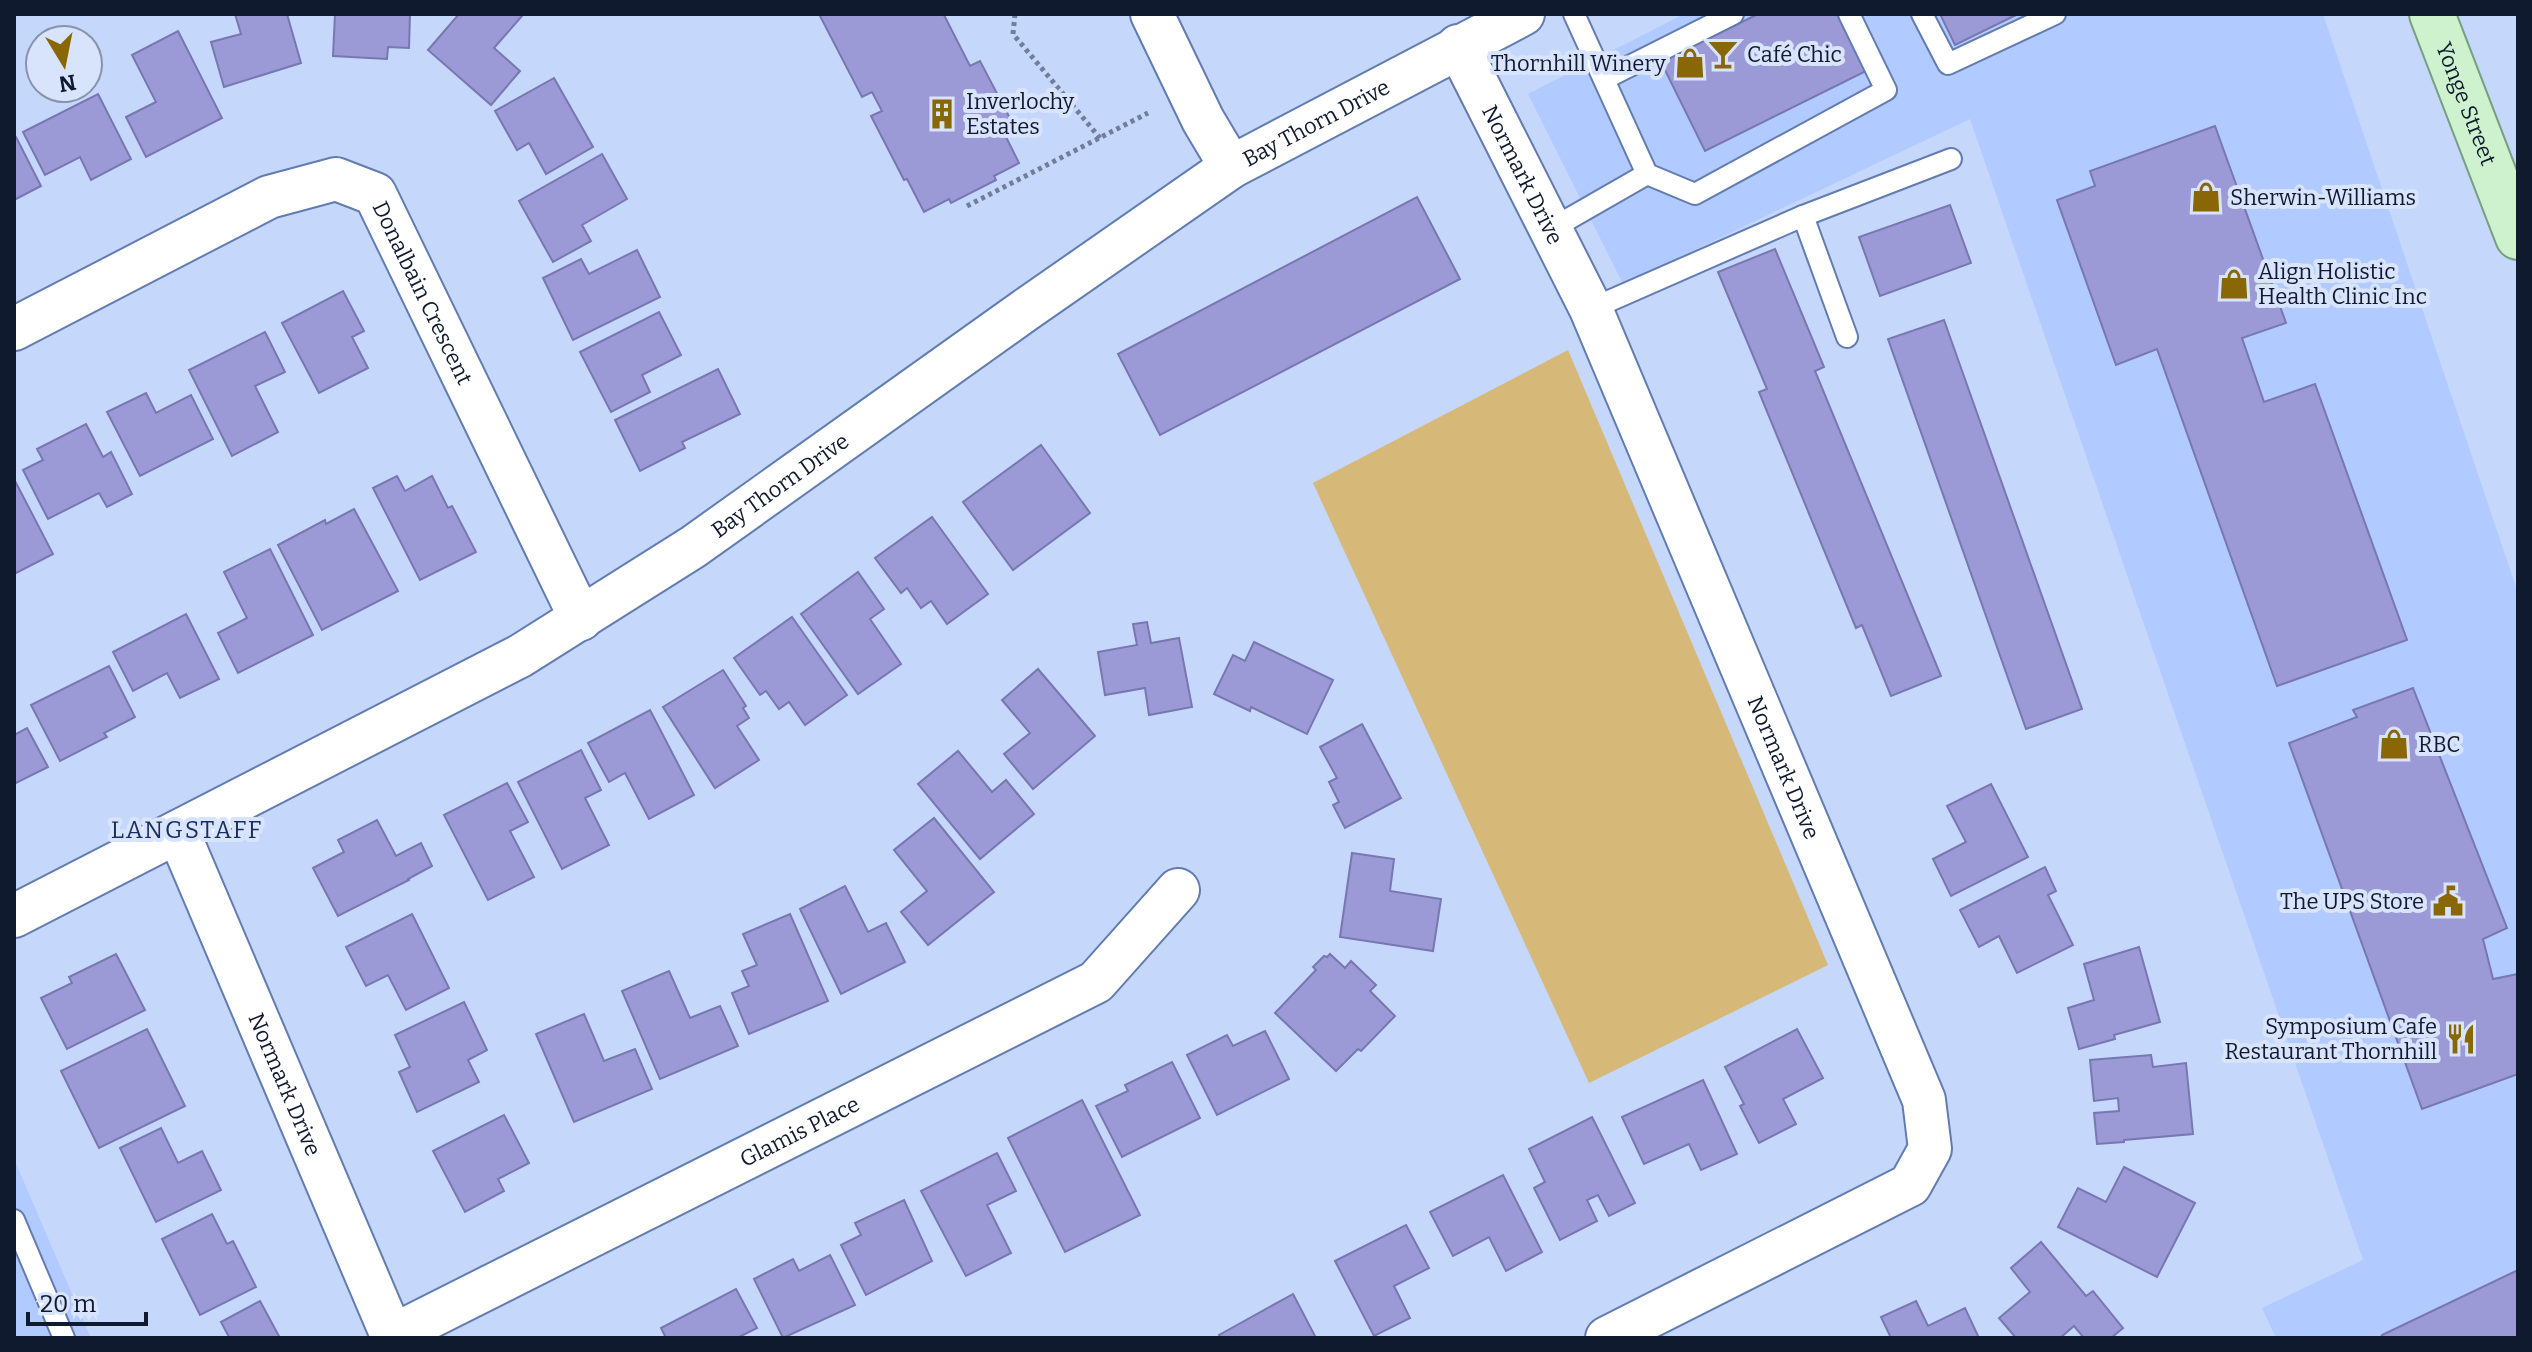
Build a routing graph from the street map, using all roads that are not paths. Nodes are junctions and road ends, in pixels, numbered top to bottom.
1 (1152, 14) edge
2 (1523, 14) edge
3 (1574, 14) edge
4 (1733, 14) edge
5 (1849, 14) edge
6 (1922, 14) edge
7 (2055, 14) edge
8 (2432, 14) edge
9 (1458, 46) junction
10 (1604, 79) junction
11 (1951, 159) dead end
12 (1231, 167) junction
13 (1647, 174) junction
14 (1803, 216) junction
15 (1551, 229) junction
16 (2518, 237) edge
17 (1591, 309) junction
18 (14, 329) edge
19 (1847, 337) dead end
20 (581, 619) junction
21 (178, 832) junction
22 (1178, 890) dead end
23 (14, 916) edge
24 (14, 1220) edge
25 (393, 1337) edge
26 (64, 1338) edge
27 (1607, 1338) edge

1 - 12 street
2 - 9 street, Bay Thorn Drive
3 - 10 lane
4 - 10 lane
5 - 13 lane
6 - 7 lane
8 - 16 main road, Yonge Street
9 - 12 street, Bay Thorn Drive
9 - 15 street, Normark Drive
10 - 13 lane
11 - 14 lane
12 - 20 street, Bay Thorn Drive
13 - 15 lane
14 - 17 lane
14 - 19 lane
15 - 17 street, Normark Drive
17 - 27 street, Normark Drive
18 - 20 street, Donalbain Crescent
20 - 21 street, Bay Thorn Drive
21 - 23 street, Bay Thorn Drive
21 - 25 street, Normark Drive
22 - 25 street, Glamis Place
24 - 26 lane

